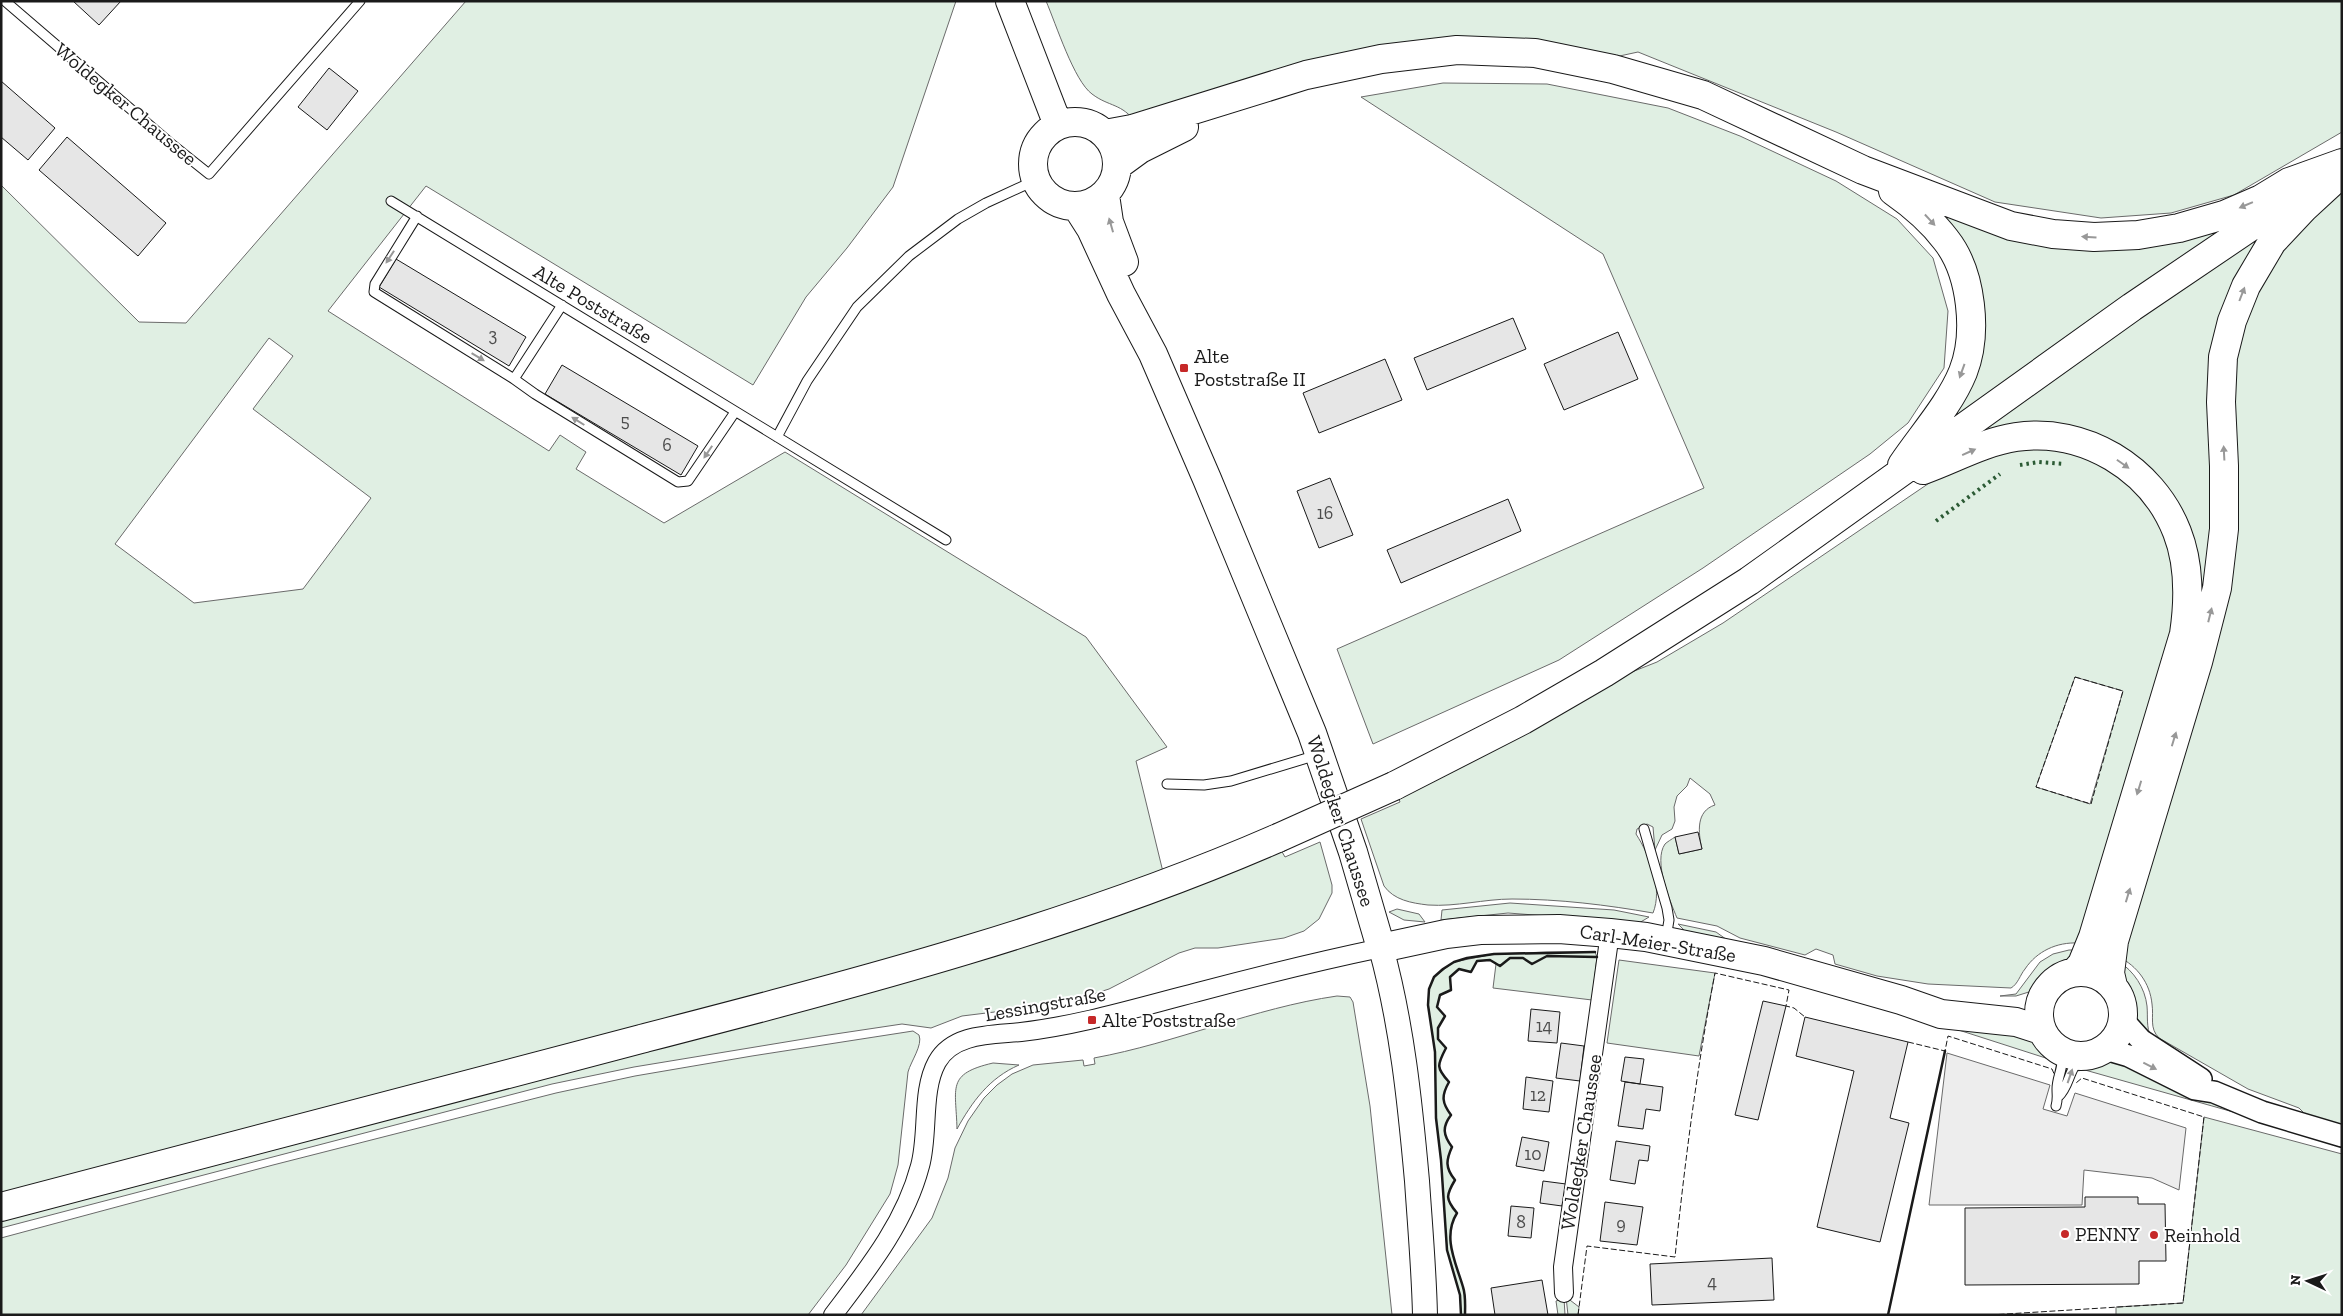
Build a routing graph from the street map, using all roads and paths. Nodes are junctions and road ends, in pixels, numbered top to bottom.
1 (5, 1) edge
2 (360, 1) edge
3 (1010, 1) edge
4 (1258, 91) junction
5 (1058, 125) junction
6 (1105, 134) junction
7 (2342, 163) edge
8 (1118, 165) junction
9 (2342, 167) edge
10 (1863, 170) junction
11 (2342, 173) edge
12 (1036, 180) junction
13 (1105, 195) junction
14 (391, 201) dead end
15 (1076, 207) junction
16 (417, 216) junction
17 (562, 305) junction
18 (1153, 354) junction
19 (514, 379) junction
20 (735, 412) junction
21 (777, 437) junction
22 (1890, 481) junction
23 (946, 540) dead end
24 (1319, 754) junction
25 (1167, 784) dead end
26 (1644, 829) dead end
27 (1610, 933) junction
28 (1666, 941) junction
29 (1381, 948) junction
30 (2075, 972) junction
31 (2113, 986) junction
32 (2042, 997) junction
33 (1901, 1000) junction
34 (2123, 1020) junction
35 (2041, 1030) junction
36 (2083, 1053) junction
37 (2214, 1092) junction
38 (2342, 1136) edge
39 (1, 1207) edge
40 (1564, 1293) dead end
41 (833, 1315) edge
42 (1425, 1315) edge

1 - 2 lane, Woldegker Chaussee
3 - 5 main road
4 - 6 main road
4 - 8 main road
4 - 10 main road
5 - 6 main road
5 - 12 main road
6 - 8 main road
7 -> 10 main road
8 - 13 main road
9 - 22 main road
10 -> 22 main road
31 -> 11 main road
12 - 15 main road
12 - 21 lane
13 - 15 main road
18 -> 13 main road, Woldegker Chaussee
14 - 16 lane, Alte Poststraße
15 - 18 main road, Woldegker Chaussee
16 - 17 lane, Alte Poststraße
16 -> 19 lane
17 - 19 lane
17 - 20 lane, Alte Poststraße
18 - 24 main road, Woldegker Chaussee
20 -> 19 lane
20 - 21 lane, Alte Poststraße
21 - 23 lane, Alte Poststraße
22 -> 30 main road
22 - 39 main road, bridge
24 - 25 lane
24 - 29 main road, Woldegker Chaussee
26 - 28 lane
27 - 28 main road, Carl-Meier-Straße
27 - 29 main road, Carl-Meier-Straße
27 - 40 street, Woldegker Chaussee
28 - 33 main road, Carl-Meier-Straße
29 - 41 street, Lessingstraße
29 - 42 main road, Woldegker Chaussee
30 - 31 main road
30 - 32 main road
31 - 34 main road
32 - 33 main road, Carl-Meier-Straße
32 - 35 main road
33 - 35 main road, Carl-Meier-Straße
34 - 36 main road
34 - 37 street
35 - 36 main road
36 -> 36 lane
36 -> 37 street
37 - 38 street

